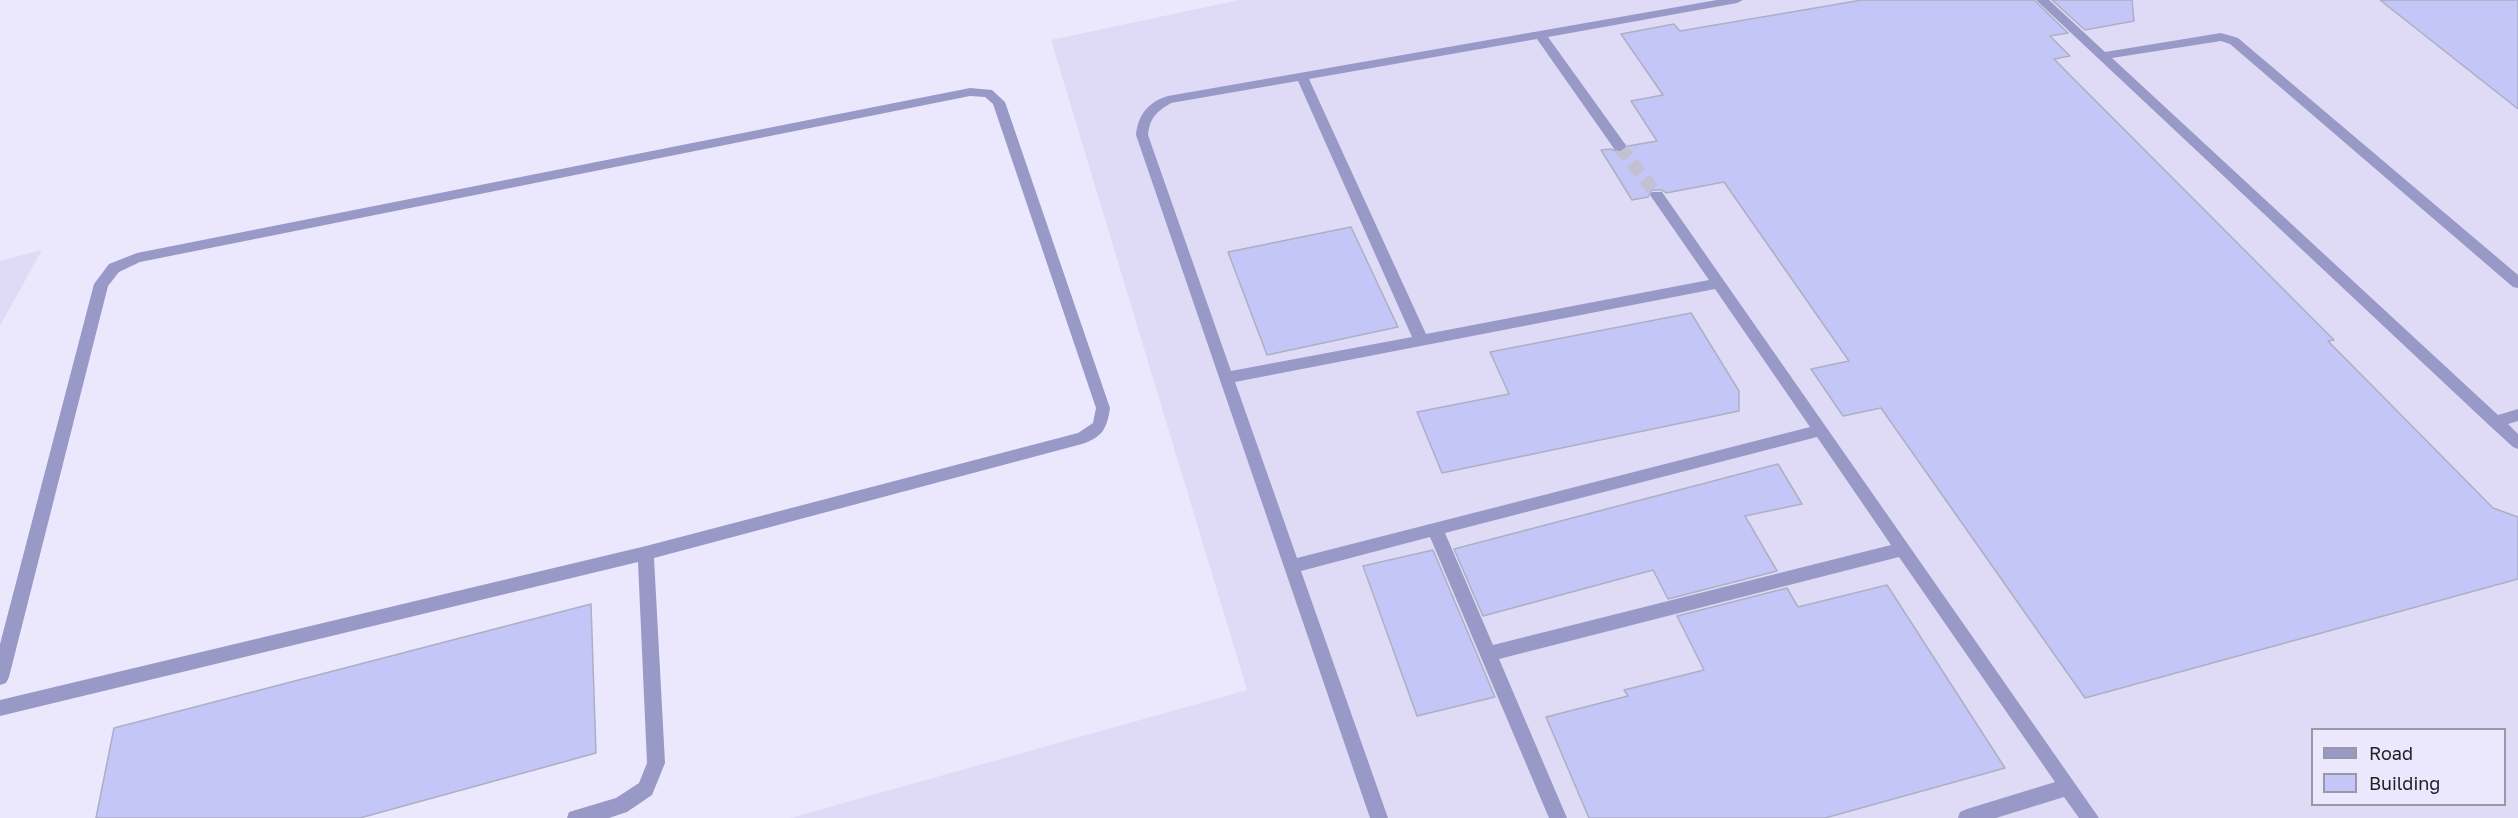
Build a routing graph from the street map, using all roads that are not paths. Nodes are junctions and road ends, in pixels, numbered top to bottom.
1 (1737, 0) edge
2 (2042, 0) edge
3 (1540, 34) junction
4 (2102, 56) junction
5 (1302, 76) junction
6 (1620, 147) tunnel mouth
7 (1658, 195) tunnel mouth
8 (1719, 284) junction
9 (2518, 284) edge
10 (1421, 340) junction
11 (1226, 378) junction
12 (2518, 415) edge
13 (2495, 422) junction
14 (1821, 430) junction
15 (2518, 443) edge
16 (1435, 529) junction
17 (1903, 549) junction
18 (646, 553) junction
19 (1292, 566) junction
20 (1489, 654) junction
21 (0, 677) edge
22 (0, 708) edge
23 (2068, 787) junction
24 (576, 818) edge
25 (1379, 818) edge
26 (1558, 818) edge
27 (1967, 818) edge
28 (2090, 818) edge

1 - 3 lane
2 - 4 lane
3 - 5 lane
3 - 6 lane
4 - 9 lane
4 - 13 lane
5 - 10 lane
5 - 11 lane
7 - 8 lane
8 - 10 lane
8 - 14 lane
10 - 11 lane
11 - 19 lane
12 - 13 lane
13 - 15 lane
14 - 16 lane
14 - 17 lane
16 - 19 lane
16 - 20 lane
17 - 20 lane
17 - 23 lane
18 - 21 lane
18 - 22 lane
18 - 24 lane
19 - 25 lane
20 - 26 lane
23 - 27 lane
23 - 28 lane

